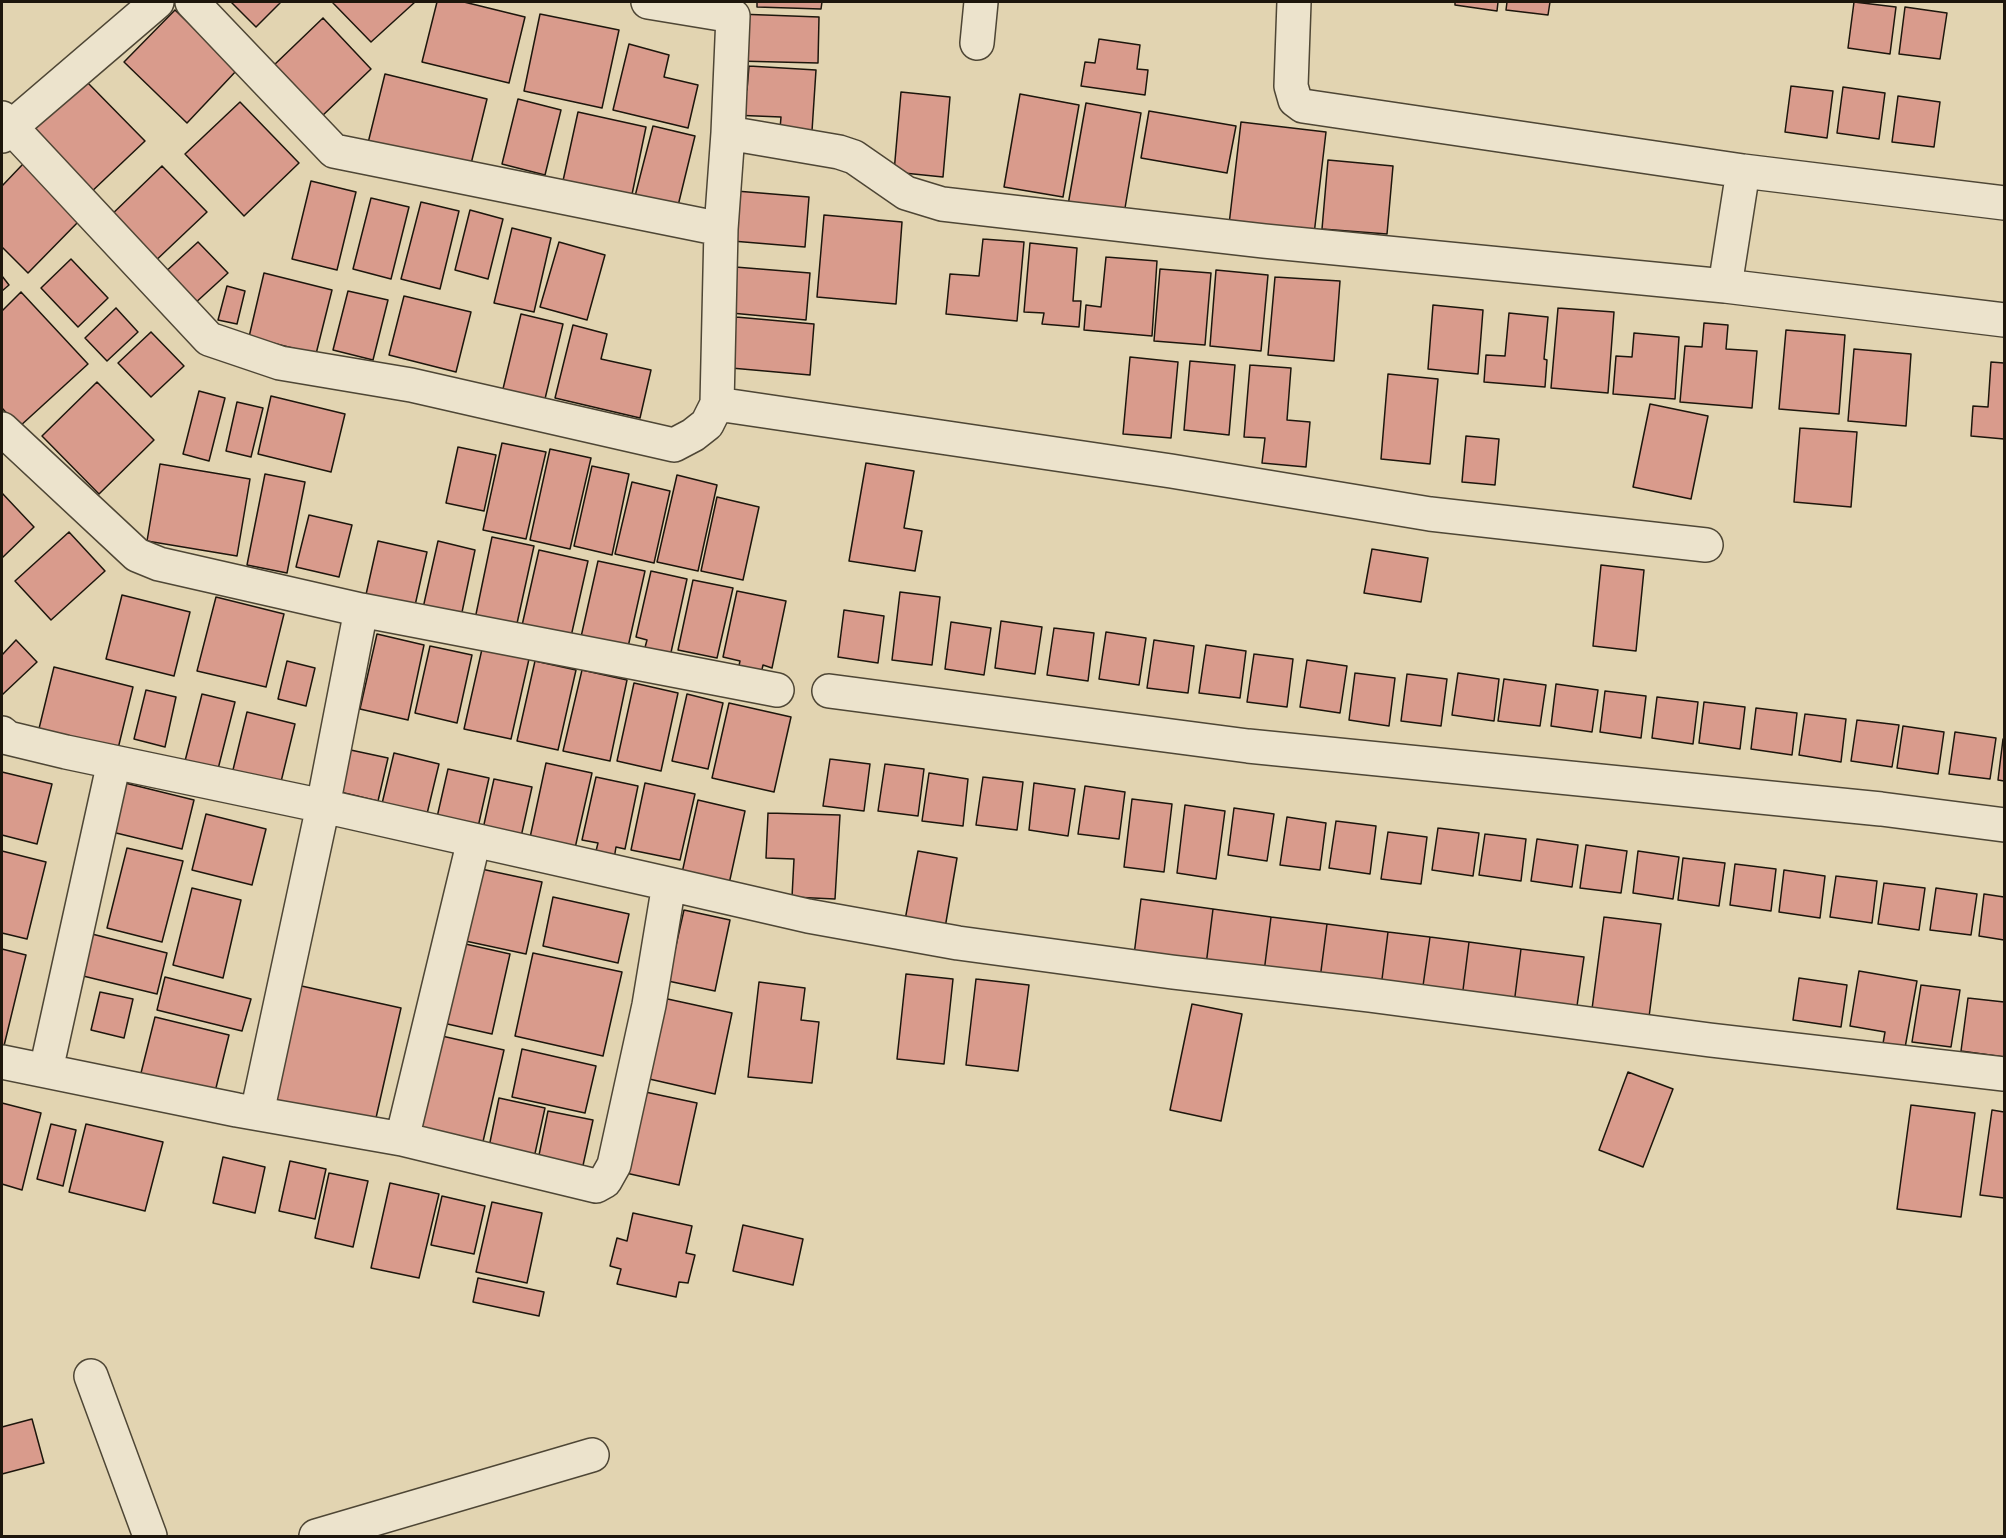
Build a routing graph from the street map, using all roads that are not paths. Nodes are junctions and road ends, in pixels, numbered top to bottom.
1 (157, 2) edge
2 (192, 2) edge
3 (648, 2) edge
4 (981, 2) edge
5 (1294, 2) edge
6 (733, 9) edge
7 (977, 43) dead end
8 (5, 127) edge
9 (728, 133) junction
10 (1743, 171) junction
11 (2004, 203) edge
12 (721, 229) junction
13 (1725, 286) junction
14 (2004, 320) edge
15 (717, 404) junction
16 (2, 429) edge
17 (1706, 545) dead end
18 (361, 610) junction
19 (777, 690) dead end
20 (829, 691) dead end
21 (2, 733) edge
22 (114, 762) junction
23 (323, 806) junction
24 (2004, 825) edge
25 (474, 840) junction
26 (669, 884) junction
27 (2, 1062) edge
28 (46, 1070) junction
29 (2004, 1074) edge
30 (257, 1113) junction
31 (402, 1139) junction
32 (91, 1377) dead end
33 (592, 1455) dead end
34 (150, 1536) edge
35 (316, 1536) edge

1 - 8 street
2 - 12 street
3 - 6 street
4 - 7 street
5 - 10 street
6 - 9 street
8 - 15 street
9 - 12 street
9 - 13 street
10 - 11 street
10 - 13 street
12 - 15 street
13 - 14 street
15 - 17 street
16 - 18 street
18 - 19 street
18 - 23 street
20 - 24 street
21 - 22 street
22 - 23 street
22 - 28 street
23 - 25 street
23 - 30 street
25 - 26 street
25 - 31 street
26 - 29 street
26 - 31 street
27 - 28 street
28 - 30 street
30 - 31 street
32 - 34 street
33 - 35 street

